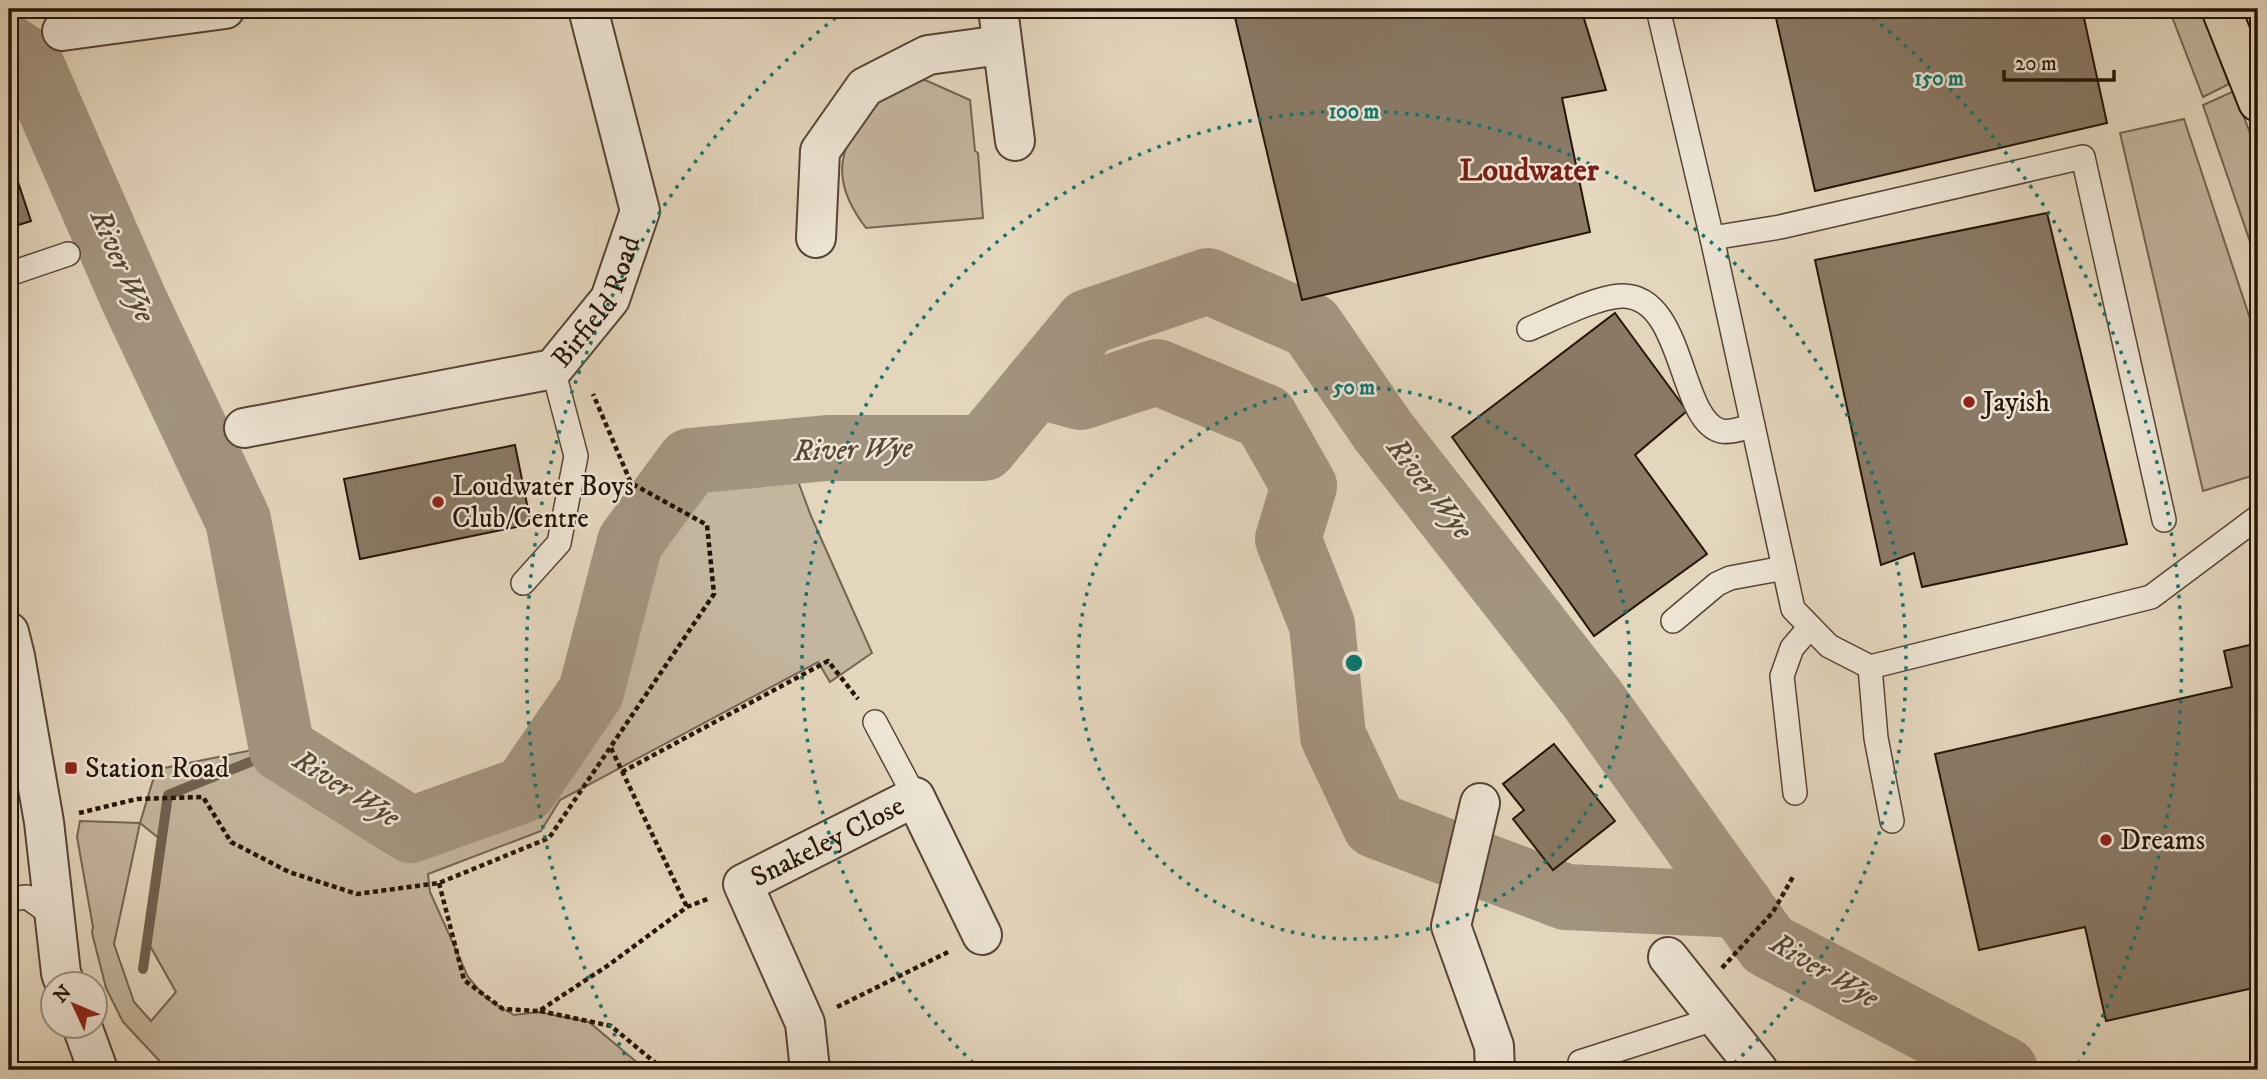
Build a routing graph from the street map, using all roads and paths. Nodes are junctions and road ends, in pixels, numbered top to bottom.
1 (225, 9) edge
2 (588, 9) edge
3 (1658, 9) edge
4 (2221, 9) edge
5 (82, 22) edge
6 (999, 27) edge
7 (2258, 102) edge
8 (1015, 141) dead end
9 (816, 238) dead end
10 (1712, 238) junction
11 (68, 254) dead end
12 (9, 274) edge
13 (1529, 328) dead end
14 (563, 357) junction
15 (1753, 426) junction
16 (244, 428) dead end
17 (2258, 517) edge
18 (2164, 520) dead end
19 (1784, 568) junction
20 (523, 583) dead end
21 (1673, 621) dead end
22 (1810, 627) junction
23 (11, 648) edge
24 (1870, 667) junction
25 (875, 722) joint
26 (610, 747) junction
27 (622, 772) junction
28 (1795, 793) dead end
29 (915, 797) junction
30 (1480, 803) dead end
31 (1892, 821) dead end
32 (44, 822) junction
33 (1794, 875) dead end
34 (439, 883) junction
35 (743, 884) junction
36 (9, 899) edge
37 (687, 907) junction
38 (55, 917) junction
39 (982, 934) joint
40 (1733, 955) dead end
41 (1668, 957) dead end
42 (61, 970) edge
43 (539, 1011) junction
44 (1717, 1018) junction
45 (805, 1023) junction
46 (87, 1040) edge
47 (1580, 1062) dead end
48 (98, 1070) edge
49 (664, 1070) edge
50 (810, 1070) edge
51 (1495, 1070) edge
52 (1758, 1070) edge

1 - 5 street
2 - 14 street, Birfield Road
3 - 10 lane
4 - 7 main road
6 - 8 street
6 - 9 street
10 - 15 lane
10 - 18 lane
11 - 12 lane
13 - 15 lane
14 - 16 street, Birfield Road
14 - 20 lane
14 - 26 path
15 - 19 lane
17 - 24 lane
19 - 21 lane
19 - 22 lane
22 - 24 lane
22 - 28 lane
23 - 32 street
24 - 31 lane
25 - 27 path
25 - 29 lane
26 - 27 path
26 - 34 path
27 - 37 path
29 - 35 street, Snakeley Close
29 - 39 street, Snakeley Close
30 - 51 street
32 - 34 path
32 - 38 street
33 - 40 path
34 - 43 path
35 - 37 path
35 - 45 street, Snakeley Close
36 - 38 lane
37 - 43 path
38 - 42 street
39 - 45 path
41 - 44 street
43 - 49 path
44 - 47 lane
44 - 52 street
45 - 50 street, Snakeley Close
46 - 48 street

